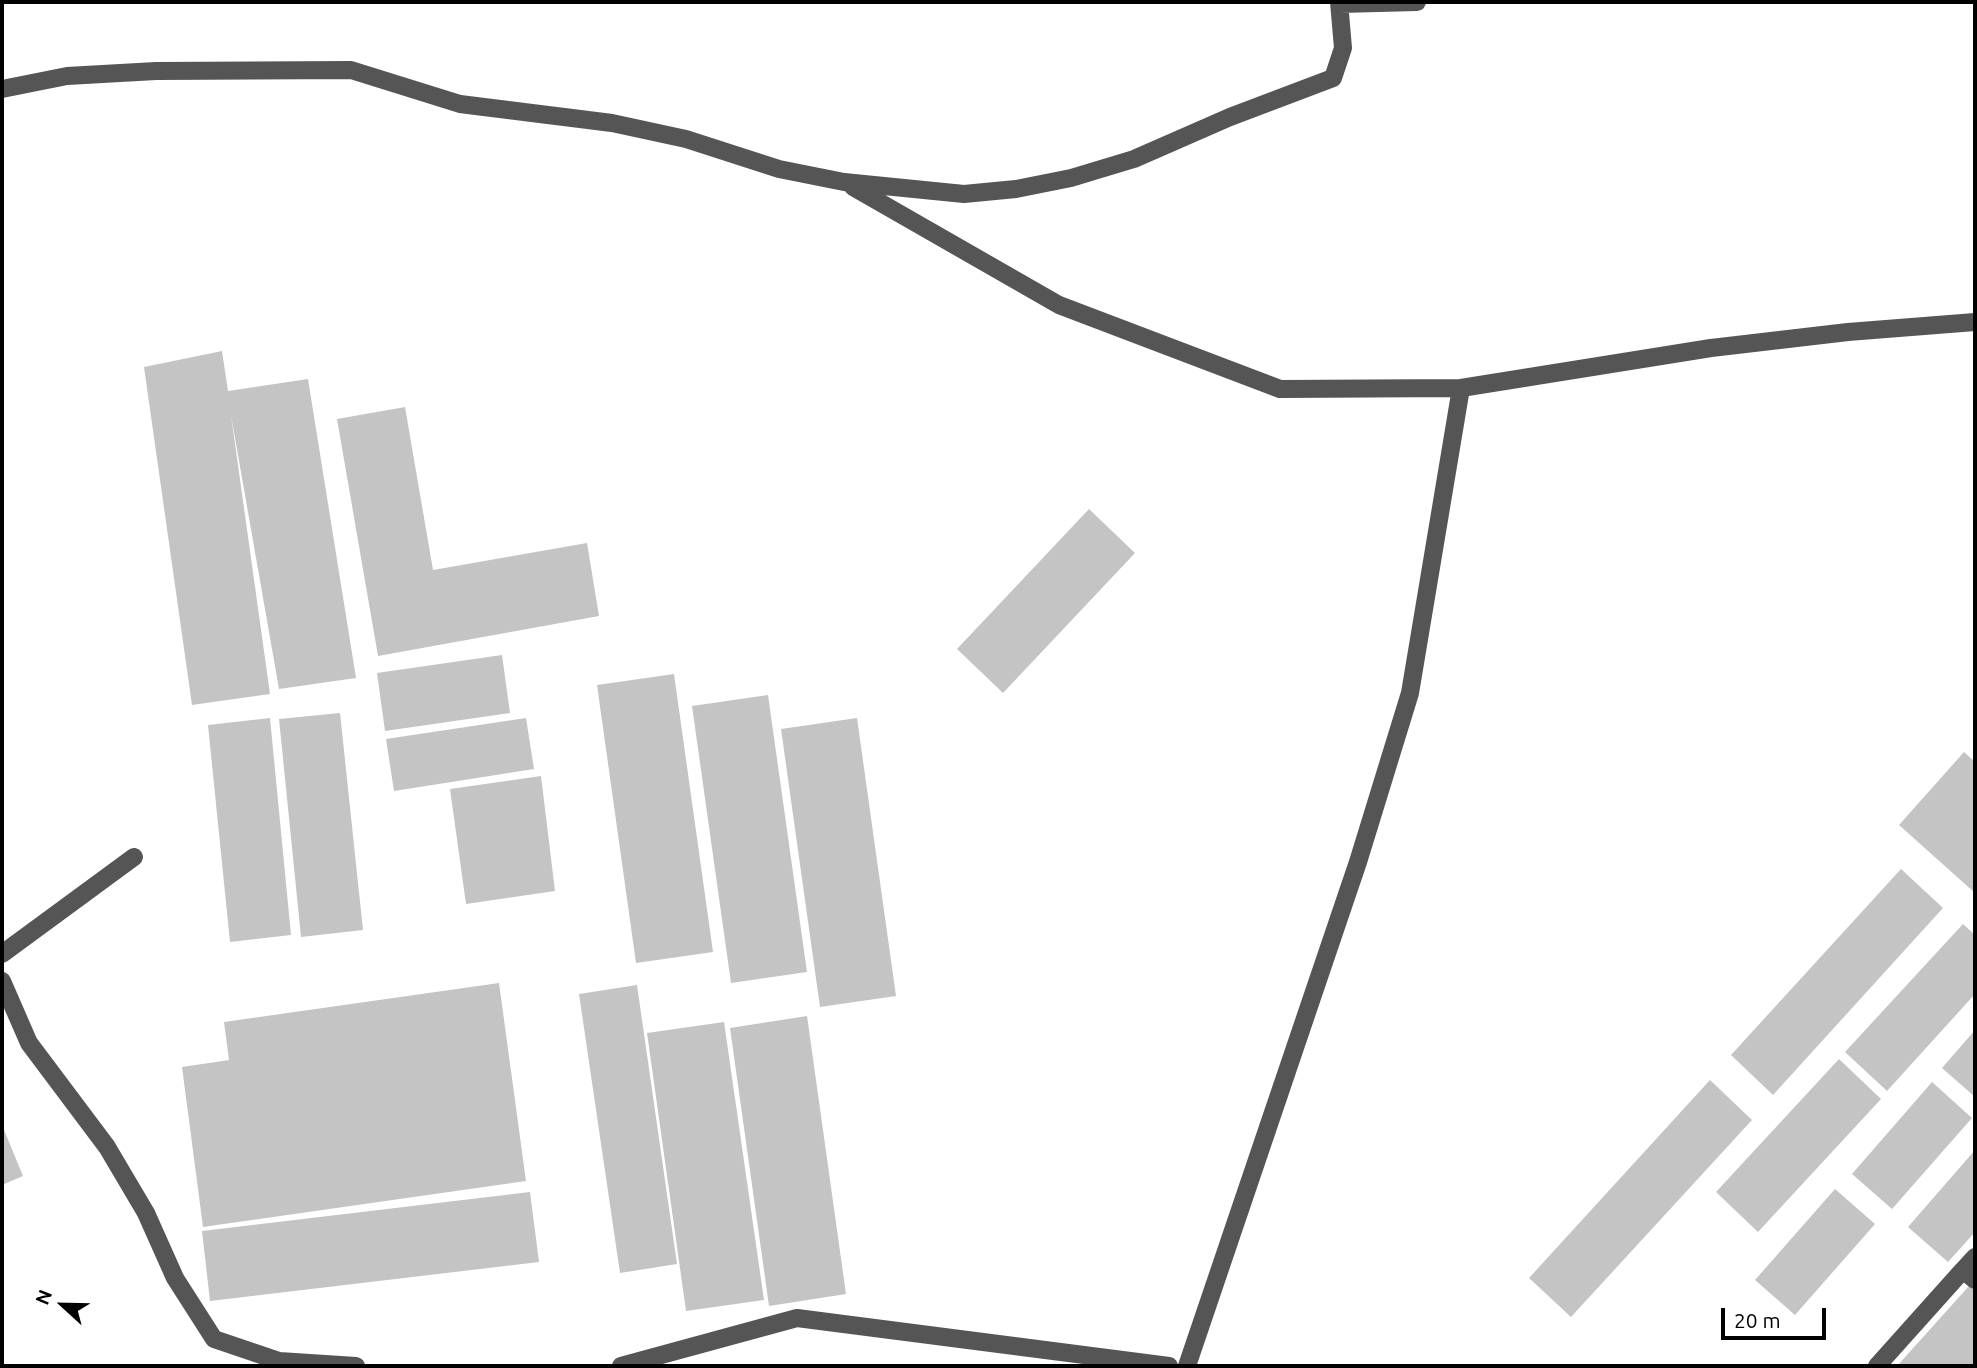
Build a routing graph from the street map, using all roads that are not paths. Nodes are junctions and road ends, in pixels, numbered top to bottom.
1 (1417, 2) edge
2 (1339, 3) edge
3 (2, 89) edge
4 (844, 182) junction
5 (1975, 322) edge
6 (1461, 388) junction
7 (134, 857) dead end
8 (2, 954) edge
9 (2, 981) edge
10 (1971, 1269) edge
11 (1054, 1359) edge
12 (356, 1366) edge
13 (621, 1366) edge
14 (1169, 1366) edge
15 (1187, 1366) edge
16 (1877, 1366) edge

1 - 2 street
2 - 4 street
3 - 4 street
4 - 6 street
5 - 6 street
6 - 15 street
7 - 8 street
9 - 12 street
10 - 16 street
11 - 13 street
11 - 14 street

